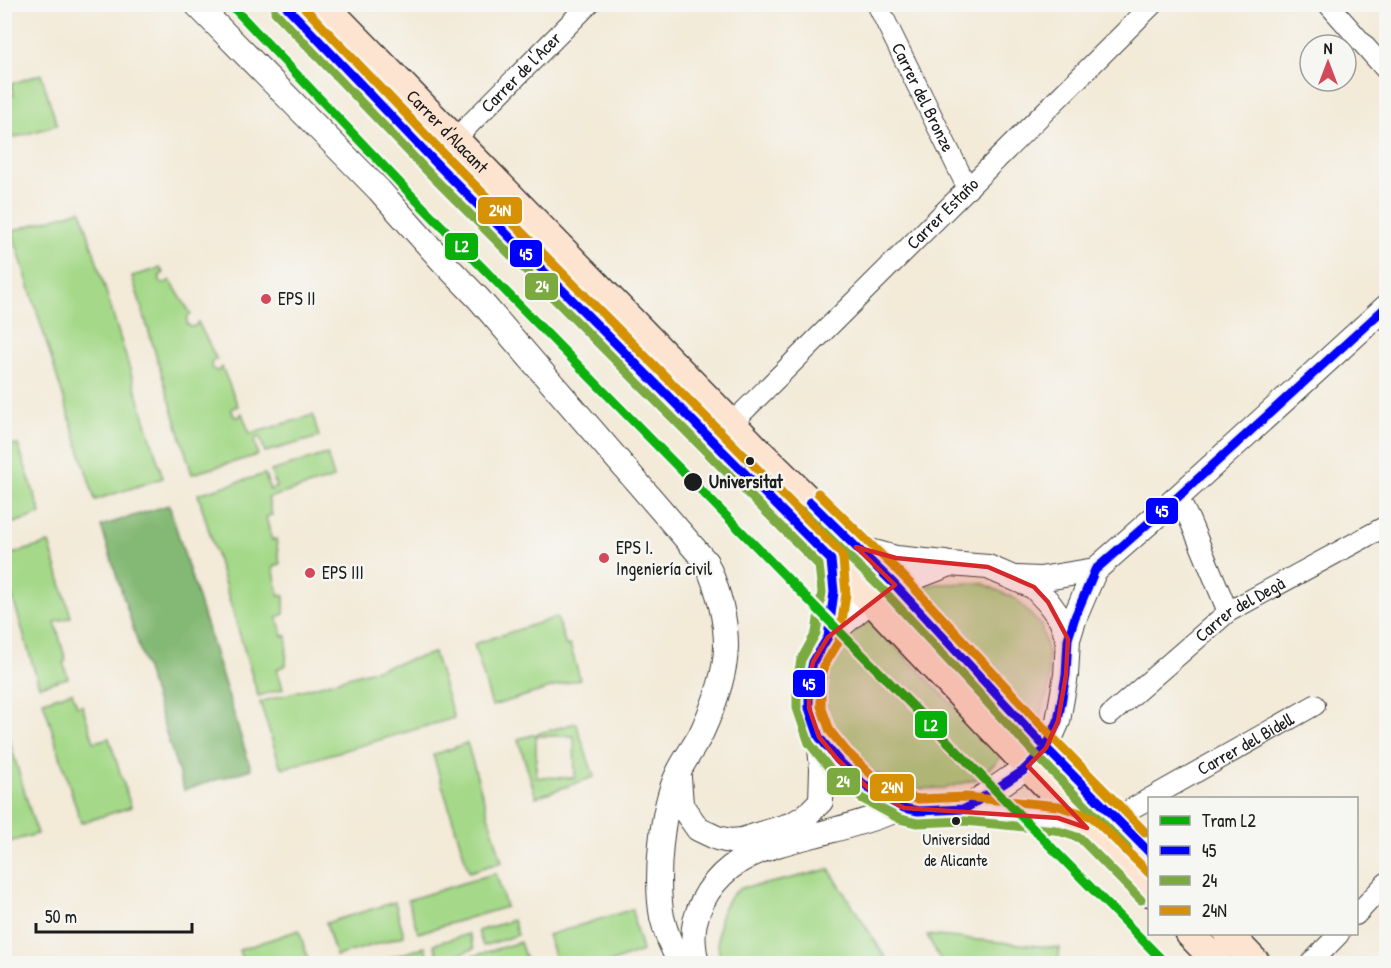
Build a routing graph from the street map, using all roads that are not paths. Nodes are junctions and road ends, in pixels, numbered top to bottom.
1 (196, 4) edge
2 (284, 4) edge
3 (323, 4) edge
4 (589, 4) edge
5 (877, 4) edge
6 (1153, 4) edge
7 (1328, 4) edge
8 (1386, 70) edge
9 (455, 139) junction
10 (968, 189) junction
11 (1386, 307) edge
12 (732, 423) junction
13 (1178, 497) junction
14 (1386, 526) edge
15 (844, 553) junction
16 (950, 564) junction
17 (1095, 570) junction
18 (1016, 578) junction
19 (895, 585) junction
20 (872, 600) junction
21 (1228, 612) junction
22 (828, 637) junction
23 (1068, 639) junction
24 (1315, 705) dead end
25 (1110, 715) dead end
26 (819, 737) junction
27 (1037, 757) junction
28 (679, 772) junction
29 (1152, 797) edge
30 (1148, 799) edge
31 (903, 808) junction
32 (965, 809) junction
33 (1115, 818) junction
34 (1087, 828) junction
35 (1148, 853) edge
36 (1386, 883) edge
37 (1148, 891) edge
38 (1358, 913) edge
39 (1192, 935) edge
40 (1230, 935) edge
41 (1337, 935) edge
42 (681, 963) edge
43 (697, 963) edge
44 (1219, 963) edge
45 (1257, 963) edge
46 (1310, 963) edge

1 - 28 street
2 - 15 main road, Carrer d'Alacant
3 - 9 main road, Carrer d'Alacant
4 - 9 street, Carrer de l'Acer
5 - 10 street, Carrer del Bronze
6 - 10 street, Carrer Estaño
7 - 8 street
9 - 12 main road, Carrer d'Alacant
10 - 12 street, Carrer Estaño
11 - 13 street
12 - 15 main road, Carrer d'Alacant
13 - 17 street
13 - 21 street
14 - 21 street, Carrer del Degà
15 - 16 street
15 - 19 main road, Carrer d'Alacant
15 - 20 main road
15 - 22 street
16 - 18 street
16 - 19 street
17 - 18 street
17 - 23 street
18 - 23 street
19 - 20 street
19 - 27 main road, Carrer d'Alacant
20 - 22 street
20 - 27 main road
21 - 25 street, Carrer del Degà
22 - 26 street
23 - 27 street
24 - 29 street, Carrer del Bidell
26 - 28 street
26 - 31 street
27 - 32 street
27 - 33 main road, Carrer d'Alacant
27 - 34 main road
28 - 42 street
30 - 33 street, Carrer del Bidell
31 - 32 street
31 - 43 street
32 - 34 street
33 - 35 main road, Carrer d'Alacant
34 - 37 main road
36 - 38 street
39 - 44 main road
40 - 45 main road
41 - 46 street

